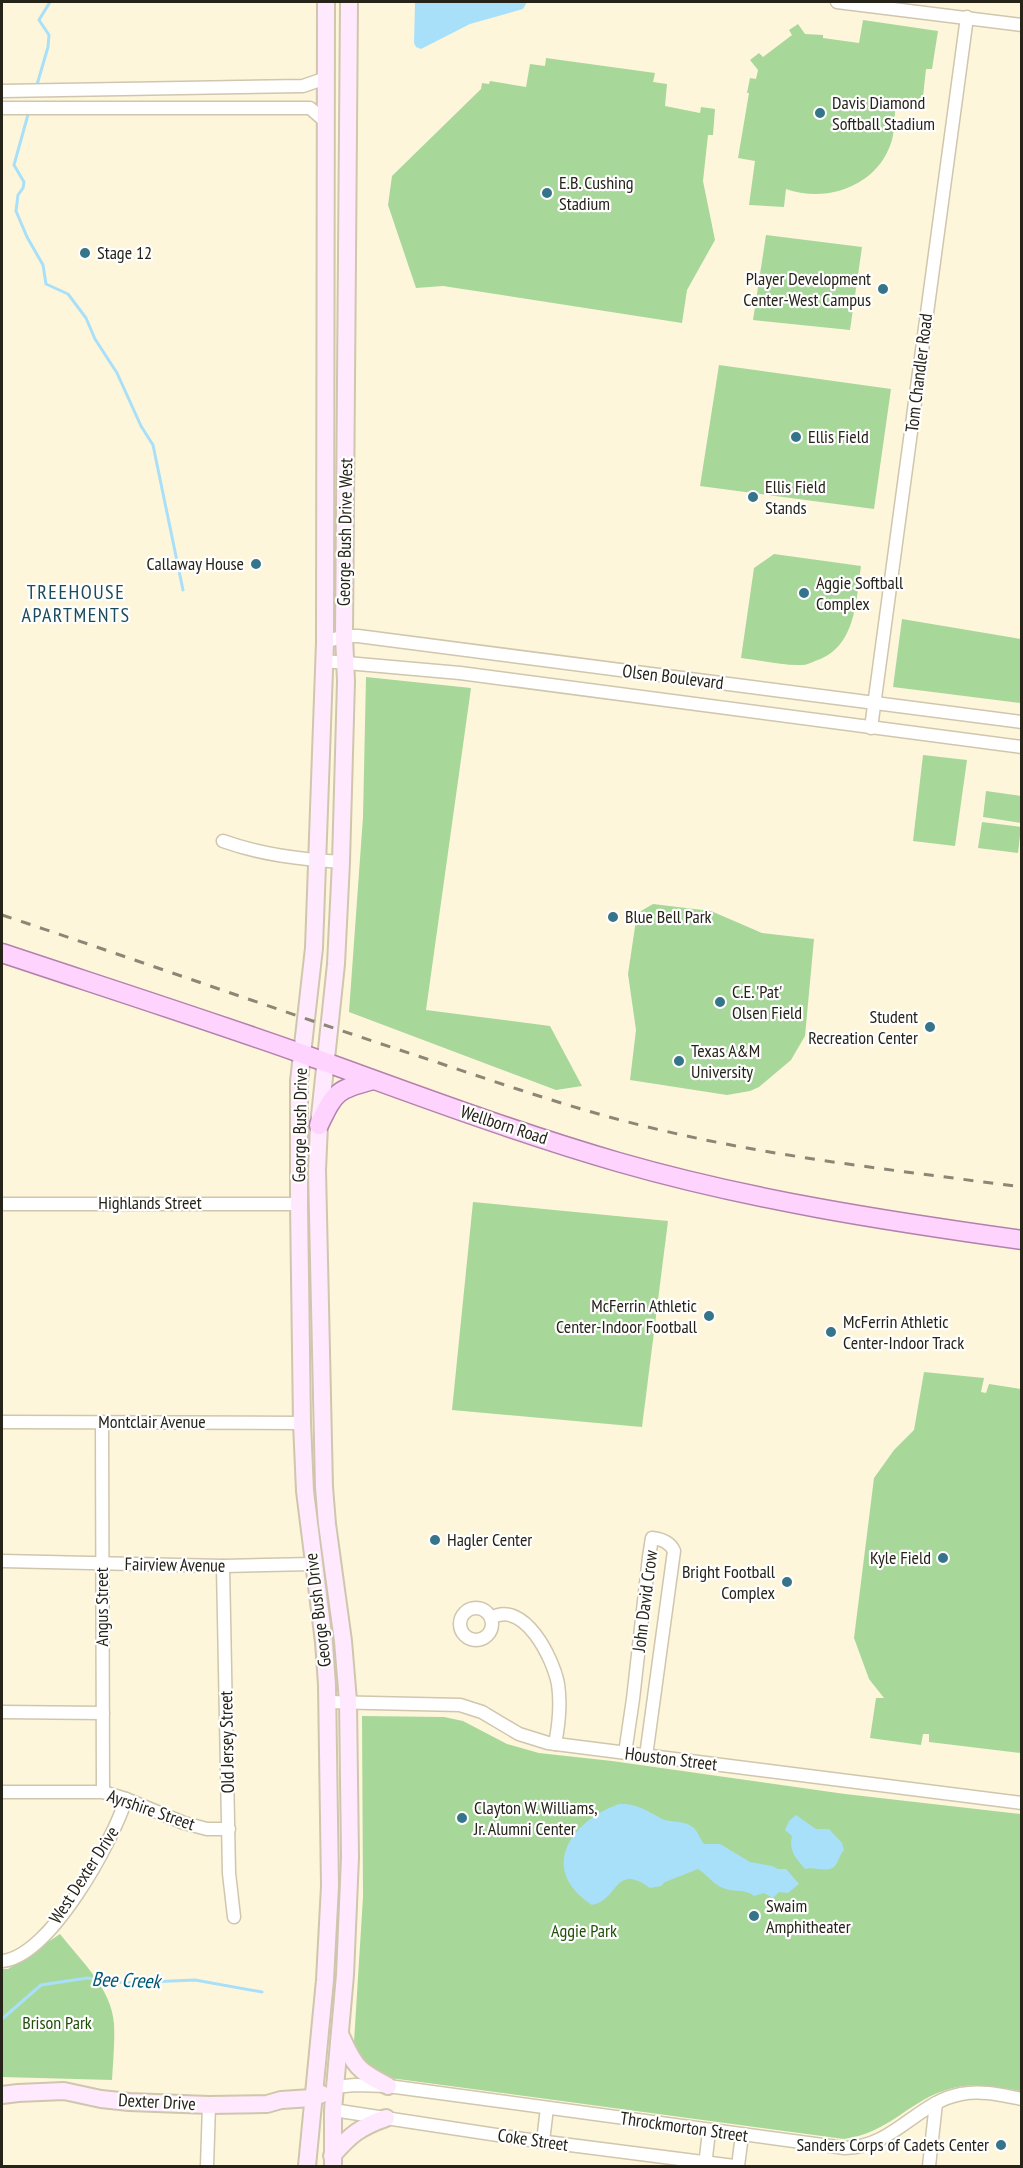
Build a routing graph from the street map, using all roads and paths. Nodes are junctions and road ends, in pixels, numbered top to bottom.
1 (326, 2) edge
2 (349, 2) edge
3 (837, 2) edge
4 (967, 17) junction
5 (1022, 25) edge
6 (327, 78) junction
7 (214, 87) junction
8 (2, 91) edge
9 (2, 108) edge
10 (215, 108) junction
11 (326, 122) junction
12 (326, 253) junction
13 (347, 334) junction
14 (344, 636) junction
15 (325, 642) junction
16 (324, 661) junction
17 (345, 661) junction
18 (579, 665) junction
19 (575, 688) junction
20 (875, 702) junction
21 (1022, 722) edge
22 (871, 728) junction
23 (1022, 747) edge
24 (223, 841) dead end
25 (318, 860) junction
26 (341, 862) junction
27 (2, 953) edge
28 (303, 1054) junction
29 (326, 1062) junction
30 (373, 1080) junction
31 (319, 1125) junction
32 (2, 1204) edge
33 (299, 1204) junction
34 (1022, 1240) edge
35 (2, 1422) edge
36 (102, 1422) junction
37 (302, 1423) junction
38 (327, 1524) junction
39 (2, 1561) edge
40 (102, 1564) junction
41 (313, 1564) junction
42 (223, 1566) junction
43 (491, 1618) dead end
44 (348, 1701) junction
45 (327, 1702) junction
46 (2, 1712) edge
47 (103, 1713) junction
48 (555, 1744) junction
49 (625, 1753) junction
50 (646, 1756) junction
51 (2, 1792) edge
52 (103, 1792) junction
53 (126, 1799) junction
54 (1022, 1803) edge
55 (229, 1829) junction
56 (234, 1917) dead end
57 (2, 1961) edge
58 (339, 2033) junction
59 (388, 2086) junction
60 (334, 2087) junction
61 (2, 2095) edge
62 (312, 2098) junction
63 (1022, 2098) edge
64 (936, 2103) junction
65 (209, 2105) junction
66 (547, 2108) junction
67 (333, 2110) junction
68 (386, 2118) junction
69 (709, 2131) junction
70 (742, 2135) junction
71 (543, 2141) junction
72 (333, 2161) edge
73 (705, 2165) edge
74 (207, 2166) edge
75 (306, 2166) edge
76 (736, 2166) edge
77 (929, 2166) edge

1 - 6 main road, George Bush Drive West
2 - 13 main road, George Bush Drive West
3 - 4 street
4 - 5 street
4 - 20 street, Tom Chandler Road
6 - 7 street
6 - 11 main road, George Bush Drive West
7 - 8 street
7 - 10 street
9 - 10 street
10 - 11 street
11 - 12 main road, George Bush Drive West
12 - 13 main road
12 - 15 main road, George Bush Drive West
13 - 14 main road, George Bush Drive West
14 - 15 street, Olsen Boulevard
14 - 17 main road, George Bush Drive West
14 - 18 street, Olsen Boulevard
15 - 16 main road, George Bush Drive West
16 - 17 street, Olsen Boulevard
16 - 25 main road, George Bush Drive West
17 - 19 street, Olsen Boulevard
17 - 26 main road, George Bush Drive West
18 - 19 street
18 - 20 street, Olsen Boulevard
19 - 22 street, Olsen Boulevard
20 - 21 street, Olsen Boulevard
20 - 22 street, Tom Chandler Road
22 - 23 street, Olsen Boulevard
24 - 25 street
25 - 26 street
25 - 28 main road, George Bush Drive West
26 - 29 main road, George Bush Drive West
27 - 28 main road, Wellborn Road
28 - 29 main road, Wellborn Road
28 - 33 main road, George Bush Drive
29 - 30 main road, Wellborn Road
29 - 31 main road, George Bush Drive
30 - 31 main road
30 - 34 main road, Wellborn Road
31 - 38 main road, George Bush Drive
32 - 33 street, Highlands Street
33 - 37 main road, George Bush Drive
35 - 36 street, Montclair Avenue
36 - 37 street, Montclair Avenue
36 - 40 street, Angus Street
37 - 38 main road
37 - 41 main road, George Bush Drive
38 - 44 main road, George Bush Drive
39 - 40 street, Fairview Avenue
40 - 42 street, Fairview Avenue
40 - 47 street, Angus Street
41 - 42 street, Fairview Avenue
41 - 45 main road, George Bush Drive
42 - 55 street, Old Jersey Street
43 - 48 street
44 - 45 street, Houston Street
44 - 48 street, Houston Street
44 - 58 main road, George Bush Drive
45 - 62 main road, George Bush Drive
46 - 47 street
47 - 52 street, Angus Street
48 - 49 street, Houston Street
49 - 50 street, Houston Street
49 - 50 street, John David Crow
50 - 54 street, Houston Street
51 - 52 street, Ayrshire Street
52 - 53 street, Ayrshire Street
53 - 55 street, Ayrshire Street
53 - 57 street, West Dexter Drive
55 - 56 street, Old Jersey Street
58 - 59 main road
58 - 60 main road, George Bush Drive
59 - 60 street, Throckmorton Street
59 - 66 street, Throckmorton Street
60 - 62 main road
60 - 67 main road, George Bush Drive
61 - 65 main road, Dexter Drive
62 - 65 main road, Dexter Drive
62 - 67 main road
62 - 75 main road, George Bush Drive
63 - 64 street, Throckmorton Street
64 - 70 street, Throckmorton Street
64 - 77 street
65 - 74 street
66 - 69 street, Throckmorton Street
66 - 71 street
67 - 68 street, Coke Street
67 - 72 main road, George Bush Drive
68 - 71 street, Coke Street
68 - 72 main road
69 - 70 street, Throckmorton Street
69 - 73 street
70 - 76 street
71 - 73 street, Coke Street
73 - 76 street, Coke Street

